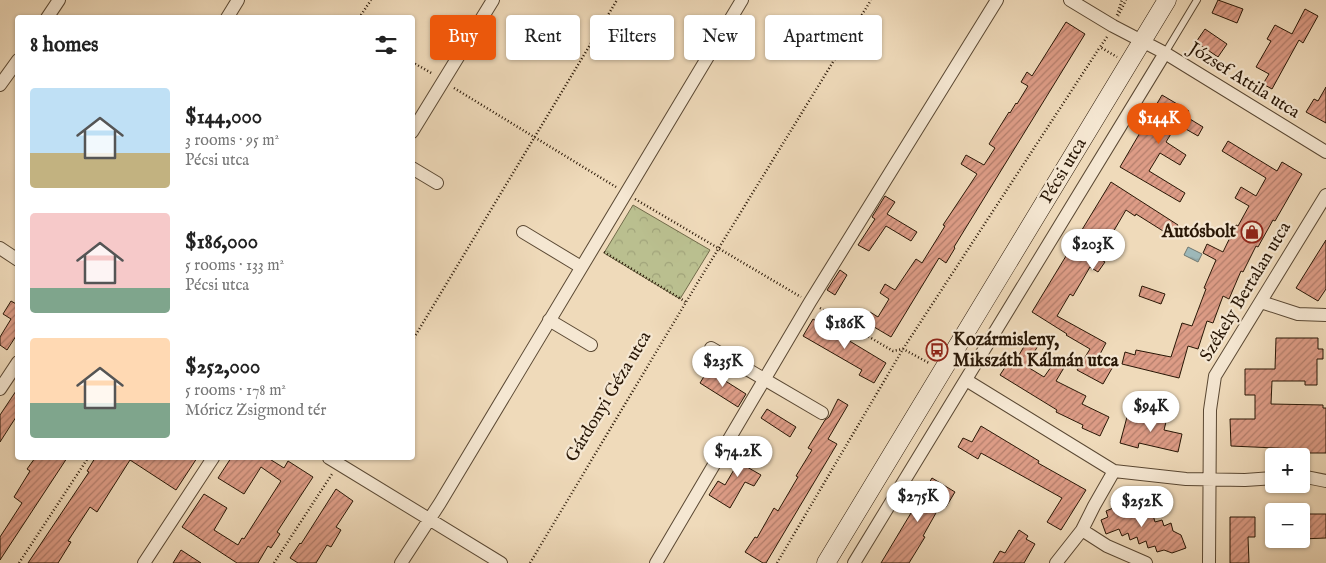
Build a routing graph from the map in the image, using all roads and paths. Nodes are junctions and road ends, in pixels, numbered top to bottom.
1 (59, 0) edge
2 (238, 0) edge
3 (371, 0) edge
4 (492, 0) edge
5 (617, 0) edge
6 (742, 0) edge
7 (872, 0) edge
8 (997, 0) edge
9 (1070, 0) edge
10 (1167, 0) edge
11 (1197, 0) edge
12 (49, 15) edge
13 (229, 15) edge
14 (361, 15) edge
15 (1142, 41) junction
16 (1100, 47) dead end
17 (1165, 53) junction
18 (15, 64) edge
19 (415, 64) edge
20 (443, 81) junction
21 (0, 85) edge
22 (415, 127) edge
23 (534, 137) junction
24 (1326, 152) edge
25 (415, 170) edge
26 (437, 183) dead end
27 (626, 193) junction
28 (1326, 195) edge
29 (523, 232) dead end
30 (594, 247) junction
31 (0, 248) edge
32 (719, 248) junction
33 (15, 258) edge
34 (581, 267) junction
35 (686, 302) junction
36 (810, 302) junction
37 (1261, 302) junction
38 (1326, 315) edge
39 (549, 320) junction
40 (415, 336) edge
41 (591, 345) dead end
42 (711, 348) dead end
43 (904, 349) junction
44 (15, 366) edge
45 (944, 368) junction
46 (765, 380) junction
47 (966, 380) junction
48 (0, 389) edge
49 (822, 413) dead end
50 (87, 460) edge
51 (212, 460) edge
52 (334, 461) edge
53 (1114, 471) junction
54 (1310, 478) edge
55 (1209, 479) junction
56 (1265, 479) edge
57 (1326, 481) edge
58 (430, 519) junction
59 (1082, 530) junction
60 (19, 563) edge
61 (144, 563) edge
62 (274, 563) edge
63 (401, 563) edge
64 (501, 563) edge
65 (530, 563) edge
66 (656, 563) edge
67 (777, 563) edge
68 (826, 563) edge
69 (854, 563) edge
70 (1056, 563) edge
71 (1146, 563) edge
72 (1209, 563) edge

1 - 12 street
2 - 13 street
3 - 14 path
4 - 20 street
5 - 23 path
6 - 27 street
7 - 32 path, Gárdonyi Géza utca
8 - 36 street
9 - 15 street, József Attila utca
10 - 15 main road, Pécsi utca
11 - 17 lane
15 - 17 street, József Attila utca
15 - 45 main road, Pécsi utca
16 - 43 path
17 - 24 street, József Attila utca
17 - 47 street
18 - 21 street
19 - 20 path
20 - 22 street
20 - 23 path
23 - 27 path
23 - 40 path
25 - 26 street
27 - 30 street
27 - 32 path
28 - 37 street, Székely Bertalan utca
29 - 34 street
30 - 34 street
30 - 35 path
31 - 33 street
32 - 35 path, Gárdonyi Géza utca
32 - 36 path
34 - 39 street
35 - 65 path, Gárdonyi Géza utca
36 - 43 path
36 - 46 street
37 - 38 street
37 - 55 street, Székely Bertalan utca
39 - 41 street
39 - 58 street
42 - 46 street
43 - 45 path
43 - 67 path
44 - 48 street
45 - 68 main road, Pécsi utca
46 - 49 street
46 - 66 street
47 - 53 street
47 - 69 street
50 - 60 path
51 - 61 street
52 - 58 street
52 - 62 path
53 - 55 street
53 - 59 street
54 - 57 street
55 - 56 street
55 - 72 street, Székely Bertalan utca
58 - 63 street
58 - 64 street
59 - 70 street
59 - 71 street

